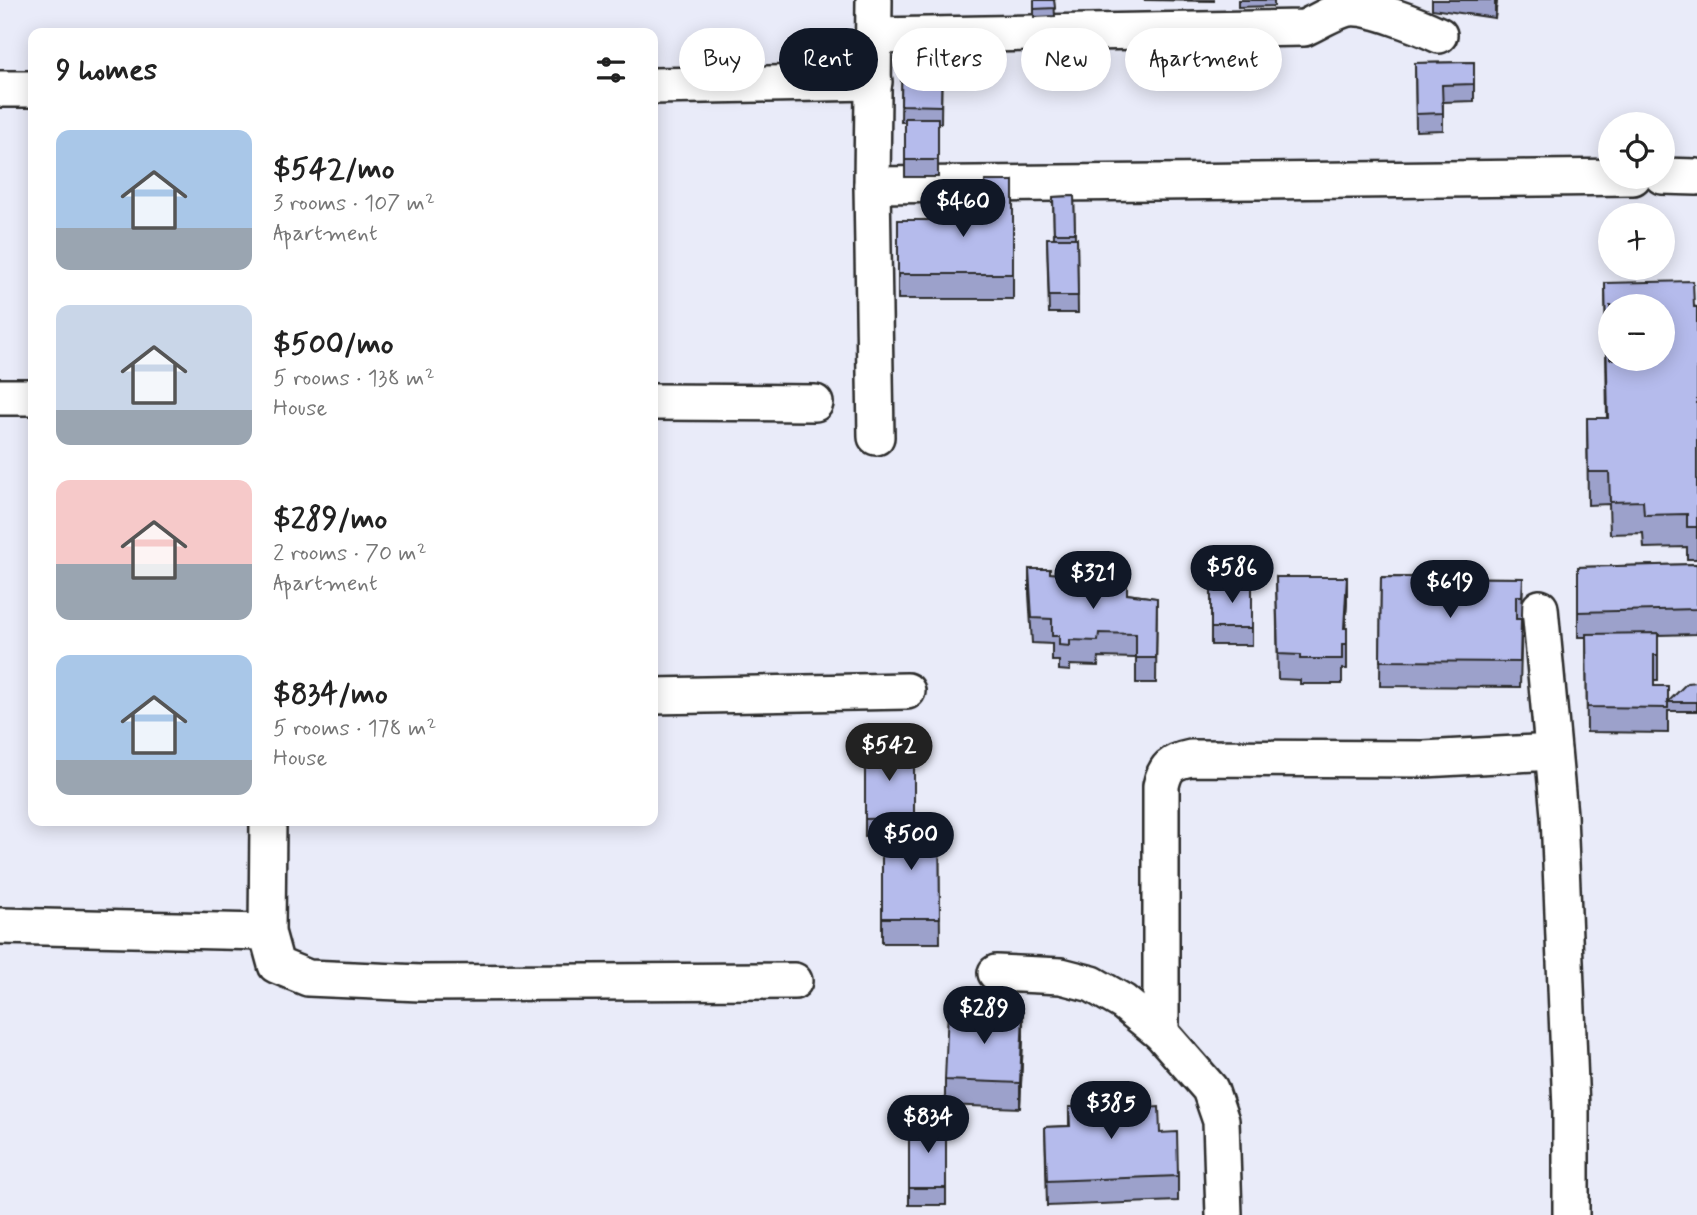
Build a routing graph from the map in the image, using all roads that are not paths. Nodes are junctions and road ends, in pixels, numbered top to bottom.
1 (874, 0) edge
2 (875, 28) edge
3 (1439, 35) dead end
4 (878, 36) edge
5 (779, 84) edge
6 (658, 86) edge
7 (0, 89) edge
8 (28, 89) edge
9 (874, 91) edge
10 (1675, 176) edge
11 (1598, 177) edge
12 (1697, 177) edge
13 (872, 185) junction
14 (0, 397) edge
15 (28, 397) edge
16 (658, 402) edge
17 (815, 403) dead end
18 (876, 438) dead end
19 (1541, 608) dead end
20 (907, 691) dead end
21 (658, 696) edge
22 (1553, 752) junction
23 (268, 826) edge
24 (0, 926) edge
25 (267, 932) junction
26 (996, 973) dead end
27 (794, 981) dead end
28 (1161, 1033) junction
29 (1224, 1215) edge
30 (1571, 1215) edge

1 - 2 street
3 - 4 street
5 - 6 street
7 - 8 street
9 - 13 street
10 - 12 street
11 - 13 street
13 - 18 street
14 - 15 street
16 - 17 street
19 - 22 street
20 - 21 street
22 - 28 street
22 - 30 street
23 - 25 street
24 - 25 street
25 - 27 street
26 - 28 street
28 - 29 street

